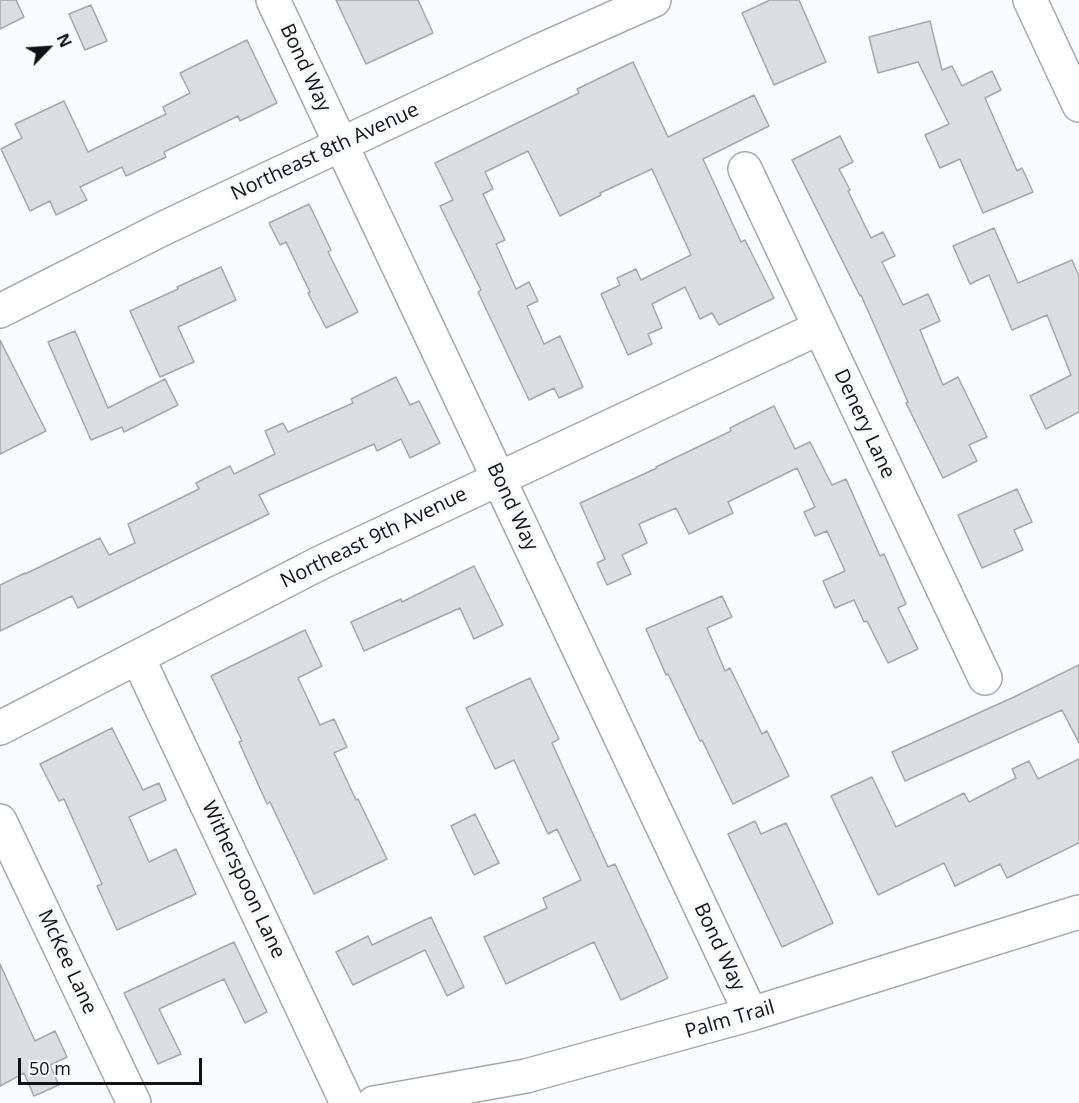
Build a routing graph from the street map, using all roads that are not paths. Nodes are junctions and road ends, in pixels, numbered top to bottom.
1 (273, 0) edge
2 (654, 0) edge
3 (1030, 0) edge
4 (1079, 105) edge
5 (341, 144) junction
6 (745, 170) dead end
7 (0, 311) edge
8 (819, 328) junction
9 (499, 478) junction
10 (138, 658) junction
11 (985, 678) dead end
12 (0, 728) edge
13 (0, 821) edge
14 (1079, 912) edge
15 (751, 1014) junction
16 (134, 1103) edge
17 (347, 1103) edge
18 (374, 1103) edge

1 - 5 street, Bond Way
2 - 5 street, Northeast 8th Avenue
3 - 4 street
5 - 7 street, Northeast 8th Avenue
5 - 9 street, Bond Way
6 - 8 street, Denery Lane
8 - 9 street, Northeast 9th Avenue
8 - 11 street, Denery Lane
9 - 10 street, Northeast 9th Avenue
9 - 15 street, Bond Way
10 - 12 street, Northeast 9th Avenue
10 - 17 street, Witherspoon Lane
13 - 16 street, McKee Lane
14 - 15 street, Palm Trail
15 - 18 street, Palm Trail

